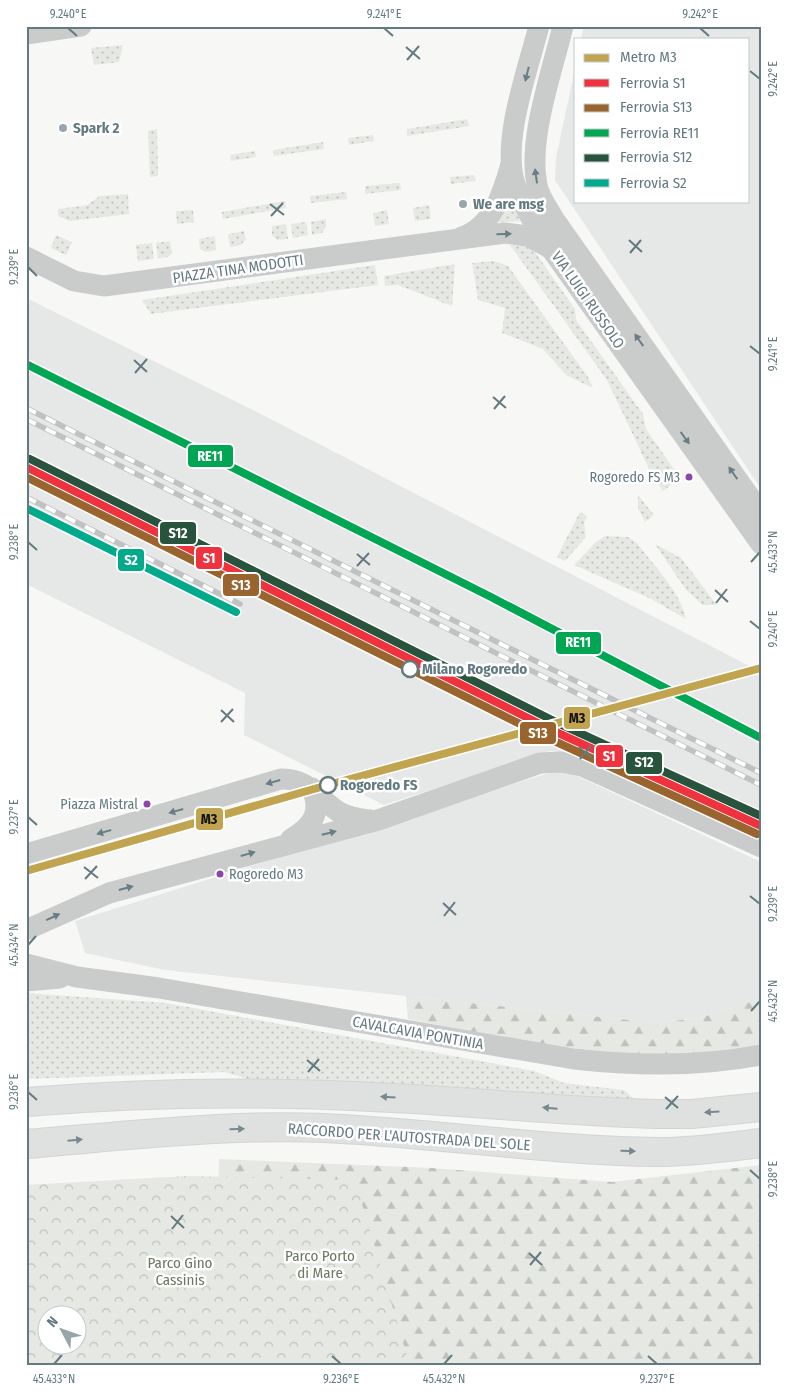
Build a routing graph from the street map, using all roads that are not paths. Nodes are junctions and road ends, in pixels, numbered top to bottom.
1 (81, 26) edge
2 (539, 26) edge
3 (563, 26) edge
4 (26, 34) edge
5 (511, 162) junction
6 (456, 239) junction
7 (552, 250) junction
8 (26, 257) edge
9 (761, 513) edge
10 (761, 544) edge
11 (312, 788) junction
12 (378, 820) junction
13 (282, 845) junction
14 (761, 847) edge
15 (26, 854) edge
16 (26, 930) edge
17 (26, 964) edge
18 (77, 977) junction
19 (26, 981) edge
20 (761, 1055) edge
21 (26, 1087) edge
22 (260, 1094) junction
23 (26, 1102) edge
24 (761, 1107) edge
25 (761, 1143) edge
26 (26, 1144) edge

1 - 4 street
2 -> 5 street, VIA LUIGI RUSSOLO
9 -> 3 street, VIA LUIGI RUSSOLO
5 - 6 street, PIAZZA TINA MODOTTI
5 - 7 street, VIA LUIGI RUSSOLO
6 -> 7 street, PIAZZA TINA MODOTTI
6 - 8 street, PIAZZA TINA MODOTTI
7 -> 10 street, VIA LUIGI RUSSOLO
11 - 12 street
11 - 13 street
11 -> 15 street
13 -> 12 street
12 - 14 street
16 -> 13 street
17 - 18 street, CAVALCAVIA PONTINIA
18 - 19 street, CAVALCAVIA PONTINIA
18 - 20 street, CAVALCAVIA PONTINIA
21 - 22 highway
22 - 23 highway
24 -> 22 highway
26 -> 25 highway, RACCORDO PER L'AUTOSTRADA DEL SOLE

